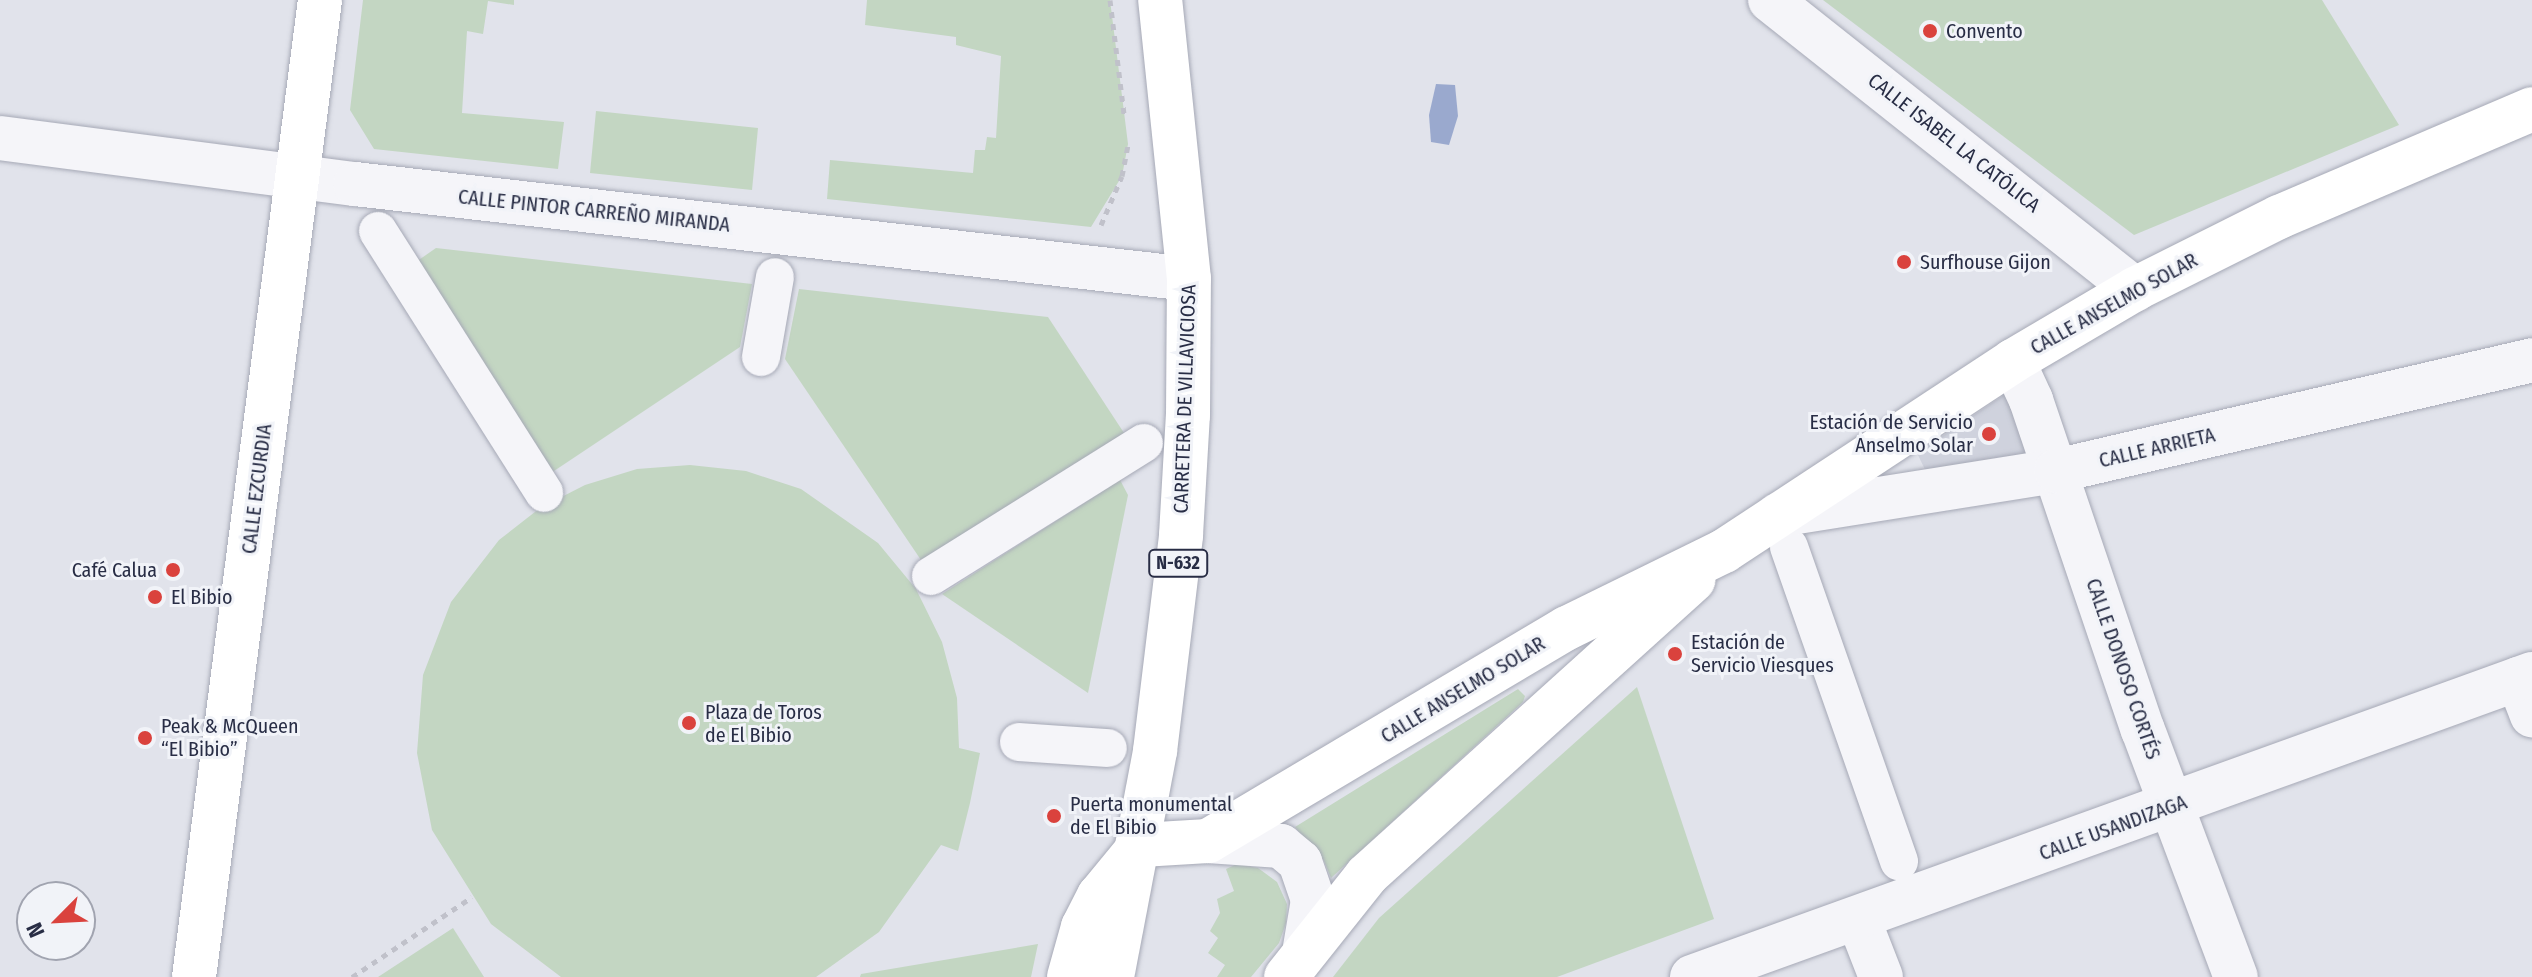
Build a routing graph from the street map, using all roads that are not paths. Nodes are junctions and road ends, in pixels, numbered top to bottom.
1 (320, 0) edge
2 (1160, 0) edge
3 (1770, 0) edge
4 (2532, 109) edge
5 (0, 138) edge
6 (297, 178) junction
7 (378, 231) dead end
8 (775, 277) dead end
9 (1189, 279) junction
10 (2135, 289) junction
11 (761, 357) dead end
12 (2532, 360) edge
13 (2013, 361) junction
14 (1144, 443) dead end
15 (2056, 471) junction
16 (544, 493) dead end
17 (1783, 531) junction
18 (1724, 551) junction
19 (931, 576) dead end
20 (2527, 689) edge
21 (1019, 742) dead end
22 (1108, 748) dead end
23 (2172, 807) junction
24 (1208, 841) junction
25 (1141, 845) junction
26 (1899, 861) dead end
27 (1858, 918) junction
28 (1295, 965) edge
29 (194, 977) edge
30 (1069, 977) edge
31 (1112, 977) edge
32 (1692, 977) edge
33 (1881, 977) edge
34 (2236, 977) edge

1 - 6 main road, CALLE EZCURDIA
2 - 9 main road, CARRETERA DE VILLAVICIOSA / N-632
3 - 10 street, CALLE ISABEL LA CATÓLICA
4 - 10 main road, CALLE ANSELMO SOLAR
5 - 6 street, CALLE PINTOR CARREÑO MIRANDA
6 - 9 street, CALLE PINTOR CARREÑO MIRANDA
6 - 29 main road, CALLE EZCURDIA
7 - 16 street
8 - 11 street
9 - 25 main road, CARRETERA DE VILLAVICIOSA / N-632
10 - 13 main road, CALLE ANSELMO SOLAR
12 - 15 street, CALLE ARRIETA
13 - 15 street, CALLE DONOSO CORTÉS
13 - 17 main road, CALLE ANSELMO SOLAR
14 - 19 street
15 - 17 street, CALLE ARRIETA
15 - 23 street, CALLE DONOSO CORTÉS
17 - 18 main road, CALLE ANSELMO SOLAR
17 - 26 street
18 - 24 main road, CALLE ANSELMO SOLAR
18 - 28 main road, CALLE ANSELMO SOLAR
20 - 23 street, CALLE USANDIZAGA
21 - 22 street
23 - 27 street, CALLE USANDIZAGA
23 - 34 street, CALLE DONOSO CORTÉS
24 - 25 main road
24 - 28 street
25 - 30 main road
25 - 31 main road, N-632
27 - 32 street, CALLE USANDIZAGA
27 - 33 street

